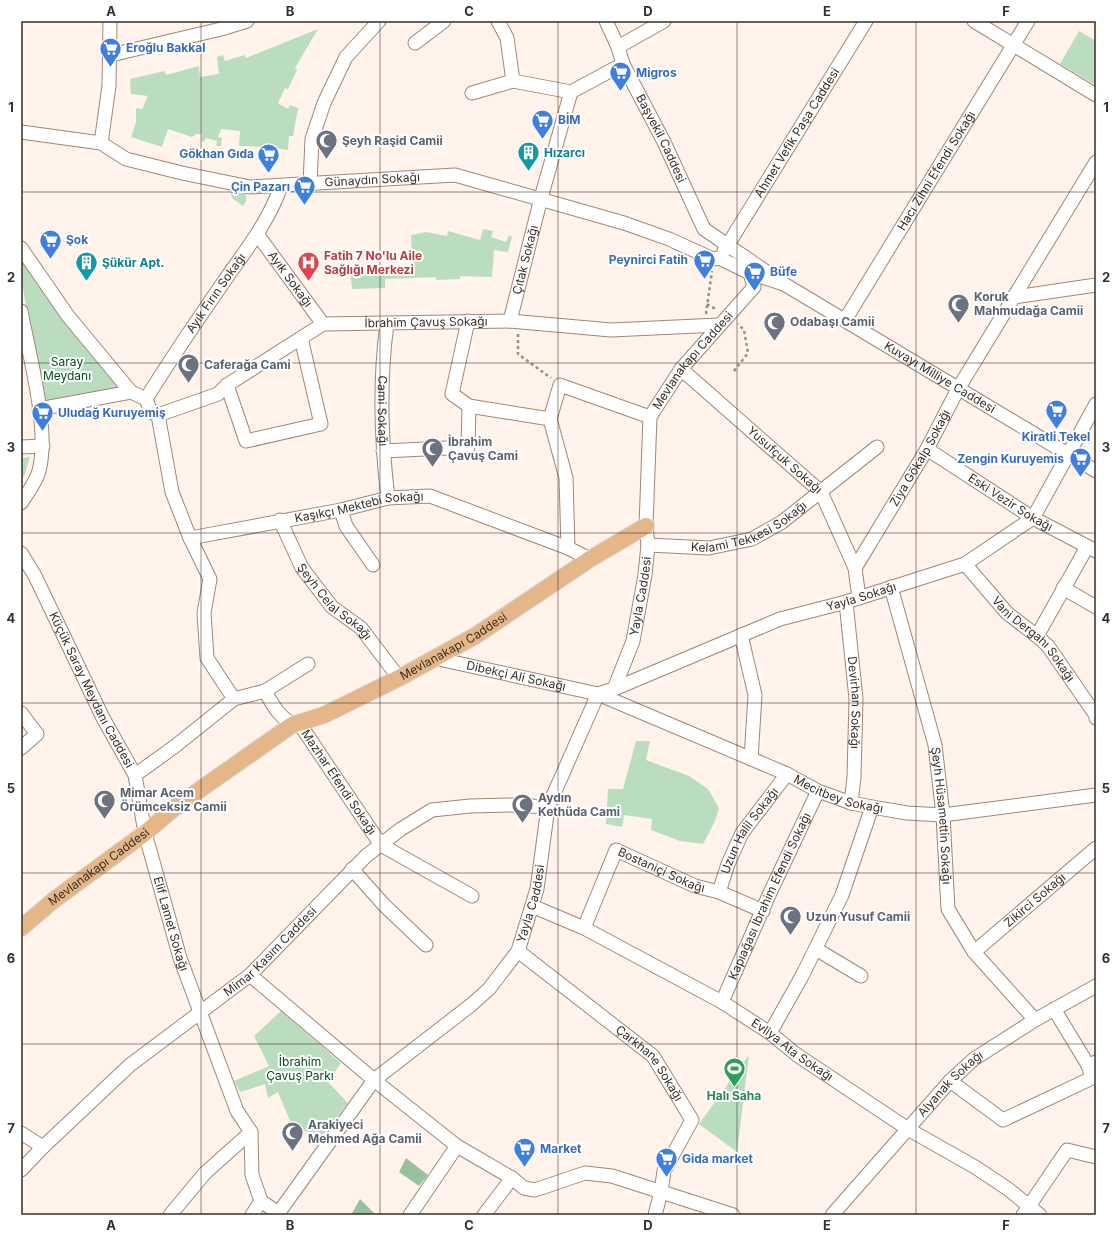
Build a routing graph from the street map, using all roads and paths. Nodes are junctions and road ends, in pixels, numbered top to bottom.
1 (110, 21) edge
2 (246, 21) edge
3 (379, 21) edge
4 (444, 21) edge
5 (498, 21) edge
6 (606, 21) edge
7 (664, 21) edge
8 (866, 21) edge
9 (974, 21) edge
10 (1028, 21) edge
11 (415, 43) dead end
12 (1013, 46) junction
13 (618, 47) junction
14 (111, 55) junction
15 (623, 64) junction
16 (513, 82) junction
17 (571, 92) junction
18 (472, 93) dead end
19 (1096, 95) edge
20 (21, 132) edge
21 (101, 143) junction
22 (1096, 162) edge
23 (310, 184) junction
24 (281, 186) junction
25 (541, 198) junction
26 (257, 234) junction
27 (728, 245) junction
28 (21, 248) edge
29 (716, 258) junction
30 (750, 273) junction
31 (784, 284) junction
32 (1096, 285) edge
33 (1014, 297) junction
34 (707, 304) junction
35 (21, 311) edge
36 (705, 317) dead end
37 (721, 317) junction
38 (845, 320) junction
39 (514, 321) junction
40 (468, 322) junction
41 (323, 324) junction
42 (387, 324) junction
43 (301, 338) junction
44 (681, 369) junction
45 (734, 371) dead end
46 (227, 385) junction
47 (560, 385) junction
48 (958, 389) junction
49 (131, 392) junction
50 (146, 399) junction
51 (1096, 404) edge
52 (469, 406) junction
53 (39, 409) junction
54 (158, 415) junction
55 (650, 417) junction
56 (550, 419) junction
57 (43, 446) junction
58 (21, 447) edge
59 (877, 447) dead end
60 (927, 449) junction
61 (383, 451) junction
62 (1068, 453) junction
63 (1096, 471) edge
64 (821, 492) junction
65 (388, 498) junction
66 (21, 503) edge
67 (341, 510) junction
68 (1034, 518) junction
69 (280, 520) junction
70 (646, 526) junction
71 (190, 538) junction
72 (648, 545) junction
73 (568, 548) junction
74 (1091, 549) edge
75 (21, 553) edge
76 (590, 559) junction
77 (965, 564) junction
78 (373, 565) dead end
79 (854, 568) junction
80 (891, 587) junction
81 (1063, 588) junction
82 (859, 598) junction
83 (846, 602) junction
84 (1096, 607) edge
85 (741, 635) junction
86 (1037, 636) junction
87 (434, 658) junction
88 (308, 664) dead end
89 (399, 678) junction
90 (614, 689) junction
91 (265, 691) junction
92 (598, 694) junction
93 (234, 698) junction
94 (21, 713) edge
95 (1096, 715) edge
96 (292, 725) junction
97 (21, 748) edge
98 (751, 759) junction
99 (786, 774) junction
100 (135, 775) junction
101 (818, 791) junction
102 (1096, 795) edge
103 (851, 802) junction
104 (548, 807) junction
105 (872, 807) junction
106 (943, 815) junction
107 (145, 833) junction
108 (381, 845) junction
109 (1096, 848) edge
110 (352, 869) junction
111 (719, 892) junction
112 (472, 896) dead end
113 (532, 906) junction
114 (763, 911) junction
115 (21, 928) edge
116 (584, 928) junction
117 (426, 945) dead end
118 (816, 949) junction
119 (518, 951) junction
120 (974, 952) junction
121 (250, 975) junction
122 (861, 976) dead end
123 (1096, 986) edge
124 (722, 1002) junction
125 (1054, 1009) junction
126 (201, 1013) junction
127 (1035, 1020) junction
128 (770, 1033) junction
129 (1092, 1064) edge
130 (374, 1080) junction
131 (950, 1081) junction
132 (908, 1129) junction
133 (21, 1132) edge
134 (251, 1132) junction
135 (43, 1146) junction
136 (457, 1146) junction
137 (1096, 1157) edge
138 (21, 1170) edge
139 (512, 1178) junction
140 (661, 1192) junction
141 (261, 1200) junction
142 (1026, 1211) edge
143 (279, 1214) edge
144 (170, 1215) edge
145 (252, 1215) edge
146 (410, 1215) edge
147 (484, 1215) edge
148 (655, 1215) edge
149 (733, 1215) edge
150 (832, 1215) edge
151 (1040, 1215) edge

1 - 14 street
2 - 14 street
3 - 23 street
4 - 11 street
5 - 16 street
6 - 13 street, Başvekil Caddesi
7 - 13 street
8 - 27 street, Ahmet Vefik Paşa Caddesi
9 - 12 street
10 - 12 street, Hacı Zihni Efendi Sokağı
12 - 19 street
12 - 38 street, Hacı Zihni Efendi Sokağı
13 - 15 street, Başvekil Caddesi
14 - 21 street
15 - 17 street
15 - 27 street, Başvekil Caddesi
16 - 17 street
16 - 18 street
17 - 25 street, Çıtak Sokağı
20 - 21 street, Günaydın Sokağı
21 - 24 street, Günaydın Sokağı
22 - 33 street, Ziya Gökalp Sokağı
23 - 24 street, Günaydın Sokağı
23 - 25 street, Günaydın Sokağı
24 - 26 street, Ayık Fırın Sokağı
25 - 29 street, Günaydın Sokağı
25 - 39 street, Çıtak Sokağı
26 - 41 street, Ayık Sokağı
26 - 50 street, Ayık Fırın Sokağı
27 - 29 street, Ahmet Vefik Paşa Caddesi
27 - 31 street, Başvekil Caddesi
28 - 49 street
29 - 30 street, Günaydın Sokağı
29 - 34 path
30 - 31 street, Günaydın Sokağı
30 - 37 street, Mevlanakapı Caddesi
31 - 38 street, Kuvayı Milliye Caddesi
32 - 33 street
33 - 48 street, Ziya Gökalp Sokağı
34 - 36 path
34 - 37 path
35 - 53 street
37 - 39 street, İbrahim Çavuş Sokağı
37 - 44 street, Mevlanakapı Caddesi
37 - 45 path
38 - 48 street, Kuvayı Milliye Caddesi
39 - 40 street, İbrahim Çavuş Sokağı
39 - 47 path
40 - 42 street, İbrahim Çavuş Sokağı
40 - 52 street
41 - 42 street, İbrahim Çavuş Sokağı
41 - 43 street
42 - 61 street, Cami Sokağı
43 - 46 street
43 - 46 street
44 - 55 street, Mevlanakapı Caddesi
44 - 64 street, Yusufçuk Sokağı
46 - 54 street
47 - 55 street
47 - 56 street
48 - 60 street, Ziya Gökalp Sokağı
48 - 62 street, Kuvayı Milliye Caddesi
49 - 50 street
49 - 53 street
50 - 54 street
51 - 62 street, Yayla Sokağı
52 - 56 street
52 - 61 street
53 - 57 street
54 - 71 street
55 - 70 street, Mevlanakapı Caddesi
56 - 73 street
57 - 58 street
57 - 66 street
59 - 64 street, Kelami Tekkesi Sokağı
60 - 68 street, Eski Vezir Sokağı
60 - 79 street, Ziya Gökalp Sokağı
61 - 65 street, Cami Sokağı
62 - 63 street, Kuvayı Milliye Caddesi
62 - 68 street, Yayla Sokağı
64 - 72 street, Kelami Tekkesi Sokağı
64 - 79 street, Yusufçuk Sokağı
65 - 67 street, Kaşıkçı Mektebi Sokağı
65 - 73 street, Kaşıkçı Mektebi Sokağı
67 - 69 street, Kaşıkçı Mektebi Sokağı
67 - 78 street
68 - 74 street, Eski Vezir Sokağı
68 - 77 street, Yayla Sokağı
69 - 71 street, Kaşıkçı Mektebi Sokağı
69 - 89 street, Şeyh Celal Sokağı
70 - 72 street, Yayla Caddesi
70 - 76 main road, Mevlanakapı Caddesi
71 - 93 street
72 - 90 street, Yayla Caddesi
73 - 76 street, Kaşıkçı Mektebi Sokağı
74 - 81 street
75 - 100 street, Küçük Saray Meydanı Caddesi
76 - 87 main road, Mevlanakapı Caddesi
77 - 80 street, Yayla Sokağı
77 - 86 street, Vani Dergahı Sokağı
79 - 82 street, Yusufçuk Sokağı
80 - 82 street, Yayla Sokağı
80 - 106 street, Şeyh Hüsamettin Sokağı
81 - 84 street
81 - 86 street
82 - 83 street, Yayla Sokağı
83 - 85 street, Yayla Sokağı
83 - 103 street, Devirhan Sokağı
85 - 90 street, Yayla Sokağı
85 - 98 street
86 - 95 street, Vani Dergahı Sokağı
87 - 89 main road, Mevlanakapı Caddesi
87 - 92 street, Dibekçi Ali Sokağı
88 - 91 street
89 - 96 main road, Mevlanakapı Caddesi
90 - 92 street
91 - 93 street
91 - 96 street, Mazhar Efendi Sokağı
92 - 98 street, Meсitbey Sokağı
92 - 104 street, Yayla Caddesi
93 - 100 street
94 - 97 street
96 - 107 main road, Mevlanakapı Caddesi
96 - 108 street, Mazhar Efendi Sokağı
98 - 99 street, Meсitbey Sokağı
99 - 101 street, Meсitbey Sokağı
99 - 111 street, Uzun Halil Sokağı
100 - 107 street, Küçük Saray Meydanı Caddesi
101 - 103 street, Meсitbey Sokağı
101 - 114 street, Kapıağası İbrahim Efendi Sokağı
102 - 106 street, Meсitbey Sokağı
103 - 105 street, Meсitbey Sokağı
104 - 108 street, Mimar Kasım Caddesi
104 - 113 street, Yayla Caddesi
105 - 106 street, Meсitbey Sokağı
105 - 118 street
106 - 120 street, Şeyh Hüsamettin Sokağı
107 - 115 main road, Mevlanakapı Caddesi
107 - 126 street, Elif Lamet Sokağı
108 - 110 street, Mimar Kasım Caddesi
108 - 112 street
109 - 120 street, Zikirci Sokağı
110 - 117 street
110 - 121 street, Mimar Kasım Caddesi
111 - 114 street, Bostaniçi Sokağı
111 - 116 street, Bostaniçi Sokağı
113 - 116 street, Evliya Ata Sokağı
113 - 119 street, Yayla Caddesi
114 - 124 street, Kapıağası İbrahim Efendi Sokağı
116 - 124 street, Evliya Ata Sokağı
118 - 122 street
118 - 128 street
119 - 130 street, Yayla Caddesi
119 - 140 street, Çarkhane Sokağı
120 - 127 street, Şeyh Hüsamettin Sokağı
121 - 126 street, Mimar Kasım Caddesi
121 - 130 street
123 - 125 street, Alyanak Sokağı
124 - 128 street, Evliya Ata Sokağı
125 - 127 street, Alyanak Sokağı
125 - 129 street
126 - 134 street, Elif Lamet Sokağı
126 - 135 street, Mimar Kasım Caddesi
127 - 131 street, Alyanak Sokağı
128 - 132 street, Evliya Ata Sokağı
129 - 131 street
130 - 136 street
130 - 143 street, Yayla Caddesi
131 - 132 street, Alyanak Sokağı
132 - 142 street, Evliya Ata Sokağı
132 - 150 street, Alyanak Sokağı
133 - 135 street
134 - 141 street
134 - 144 street
135 - 138 street, Mimar Kasım Caddesi
136 - 139 street
136 - 146 street
137 - 142 street
139 - 140 street
139 - 147 street
140 - 148 street, Çarkhane Sokağı
140 - 149 street
141 - 143 street
141 - 145 street
142 - 151 street, Evliya Ata Sokağı

